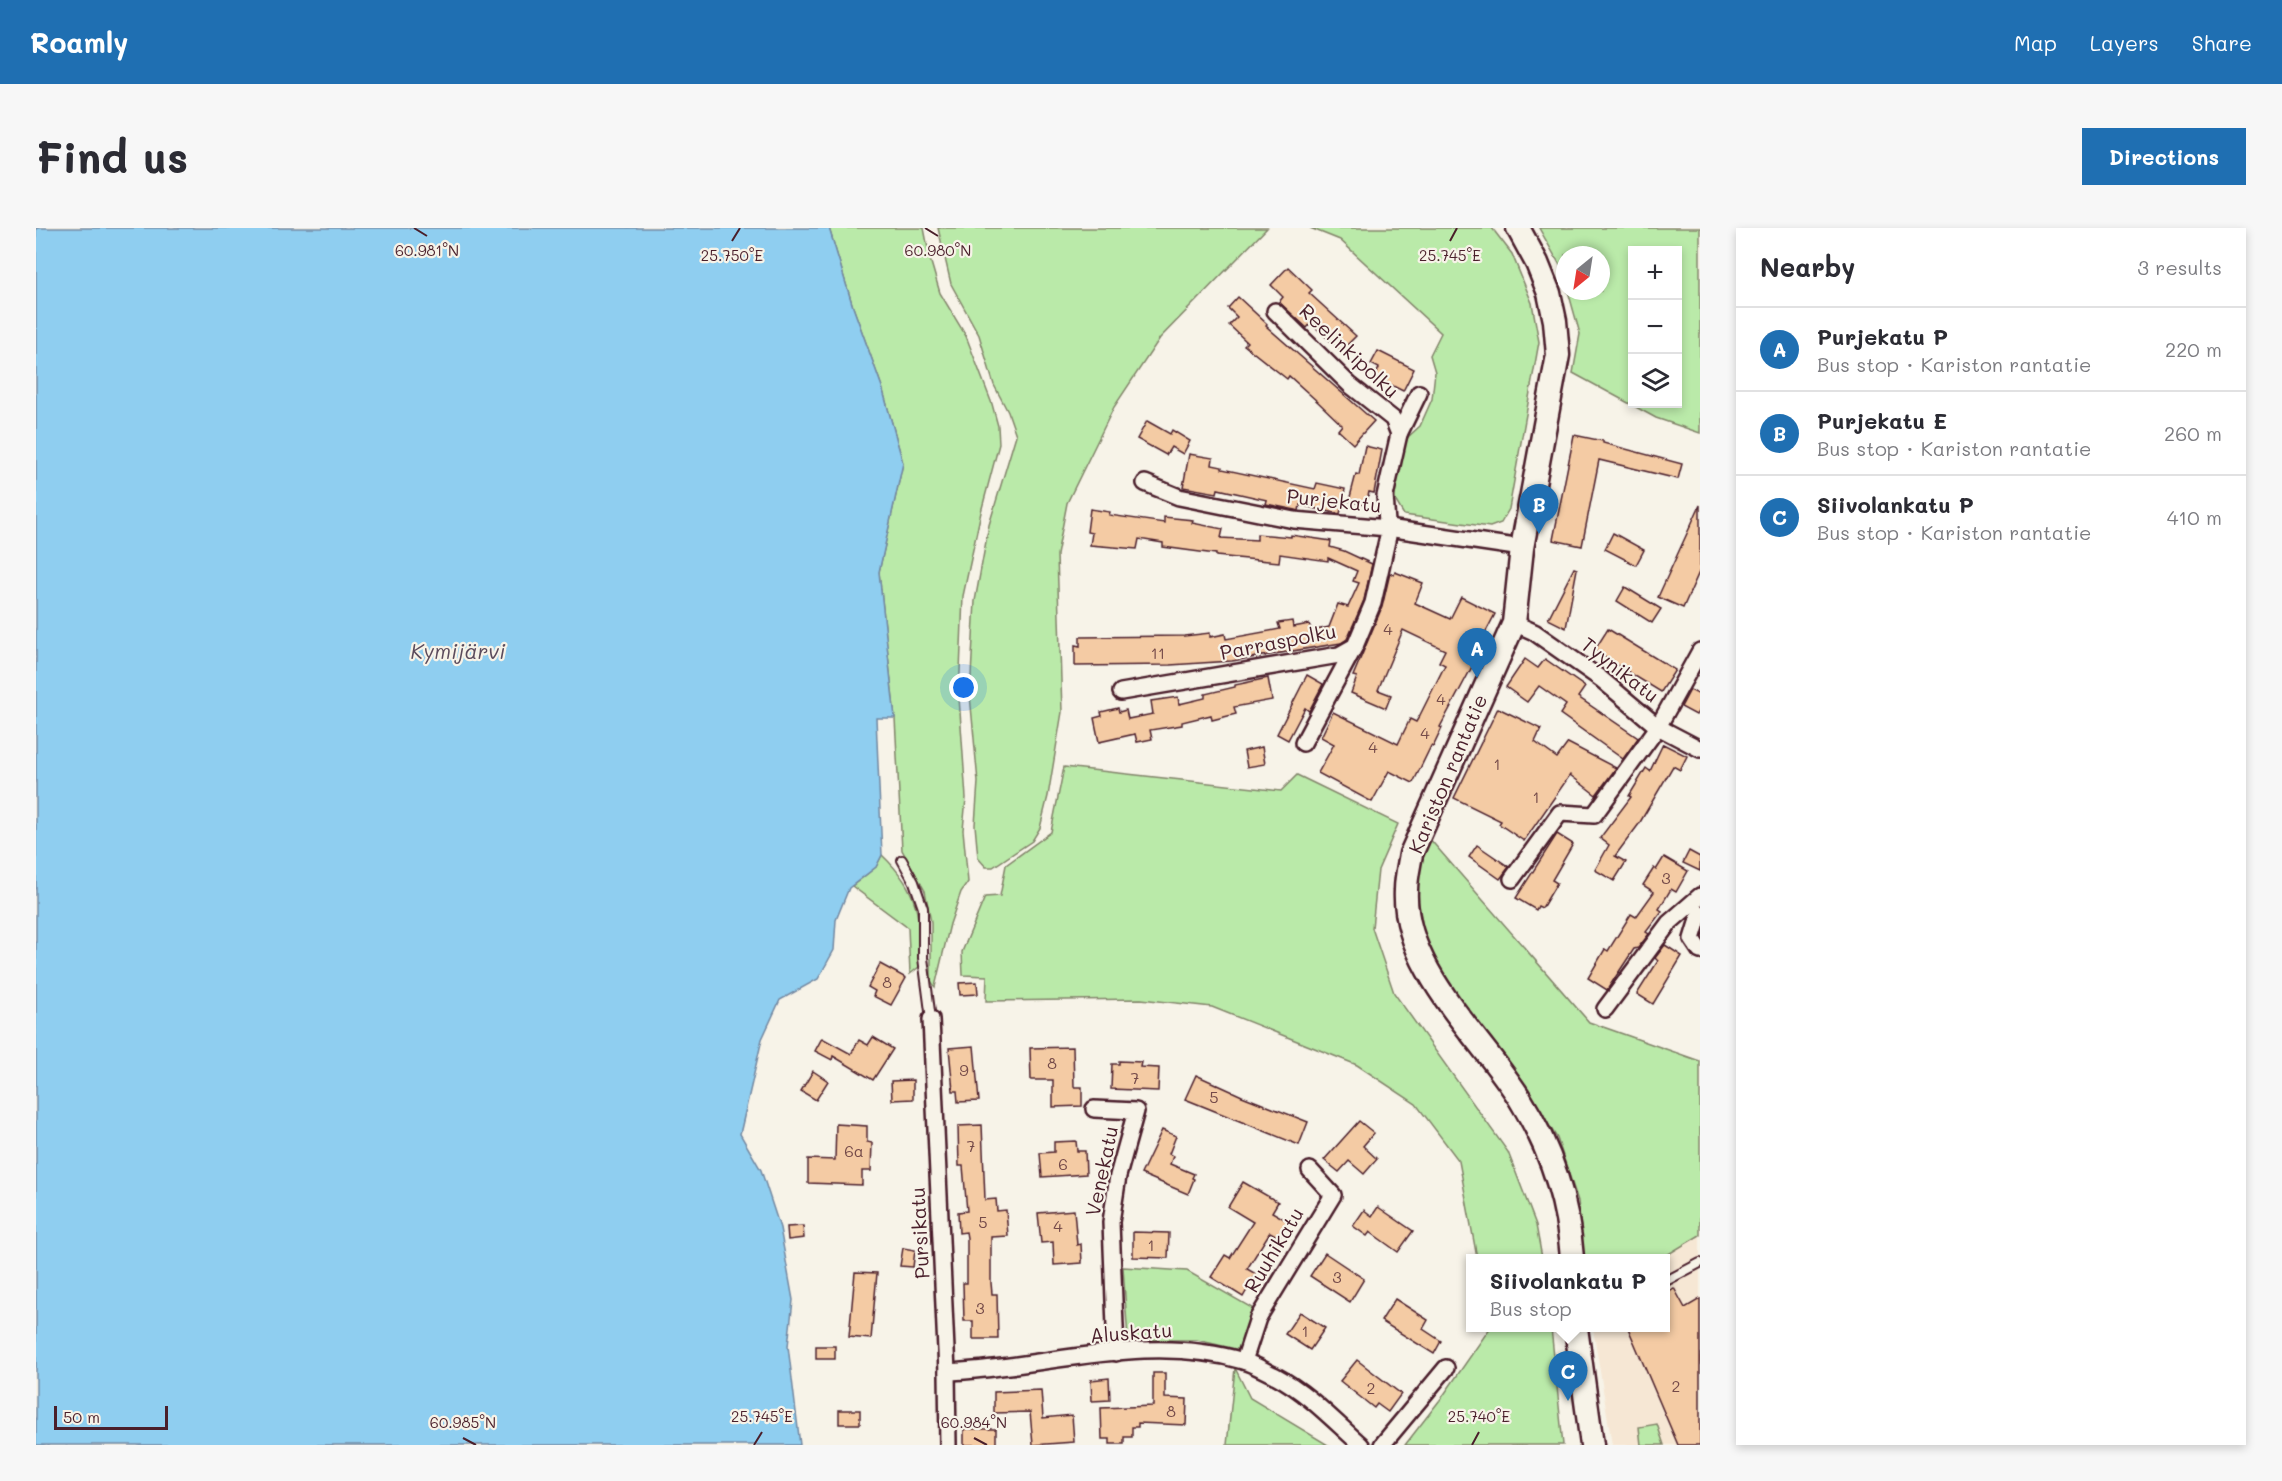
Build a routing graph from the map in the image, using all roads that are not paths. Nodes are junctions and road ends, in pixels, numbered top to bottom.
1 (1518, 228) edge
2 (1275, 311) dead end
3 (1419, 393) dead end
4 (1399, 434) junction
5 (1145, 483) dead end
6 (1388, 528) junction
7 (1522, 548) junction
8 (1514, 623) junction
9 (1355, 646) junction
10 (1700, 651) edge
11 (1121, 692) dead end
12 (1658, 727) junction
13 (1303, 743) dead end
14 (1700, 749) edge
15 (902, 860) dead end
16 (1512, 879) dead end
17 (1700, 896) edge
18 (1700, 913) edge
19 (1700, 951) edge
20 (1605, 1009) dead end
21 (931, 1019) joint
22 (1094, 1109) dead end
23 (1310, 1170) dead end
24 (1572, 1254) edge
25 (1700, 1263) edge
26 (1670, 1278) edge
27 (1577, 1332) edge
28 (1116, 1353) junction
29 (1244, 1361) junction
30 (1446, 1368) dead end
31 (947, 1372) junction
32 (948, 1445) edge
33 (1361, 1445) edge
34 (1382, 1445) edge
35 (1592, 1445) edge

1 - 7 street, Kariston rantatie
2 - 4 street, Reelinkipolku
3 - 4 street
4 - 6 street
5 - 6 street, Purjekatu
6 - 7 street, Purjekatu
6 - 9 street, Parraspolku
7 - 8 street, Kariston rantatie
8 - 12 street, Tyynikatu
8 - 24 street, Kariston rantatie
9 - 11 street, Parraspolku
9 - 13 street
10 - 12 street
12 - 14 street, Tyynikatu
12 - 16 street
15 - 21 lane
17 - 20 street
18 - 19 street
21 - 31 street, Pursikatu
22 - 28 street, Venekatu
23 - 29 street, Ruuhikatu
25 - 26 lane
27 - 35 street
28 - 29 street, Aluskatu
28 - 31 street, Aluskatu
29 - 33 street, Aluskatu
30 - 34 street
31 - 32 street, Pursikatu

